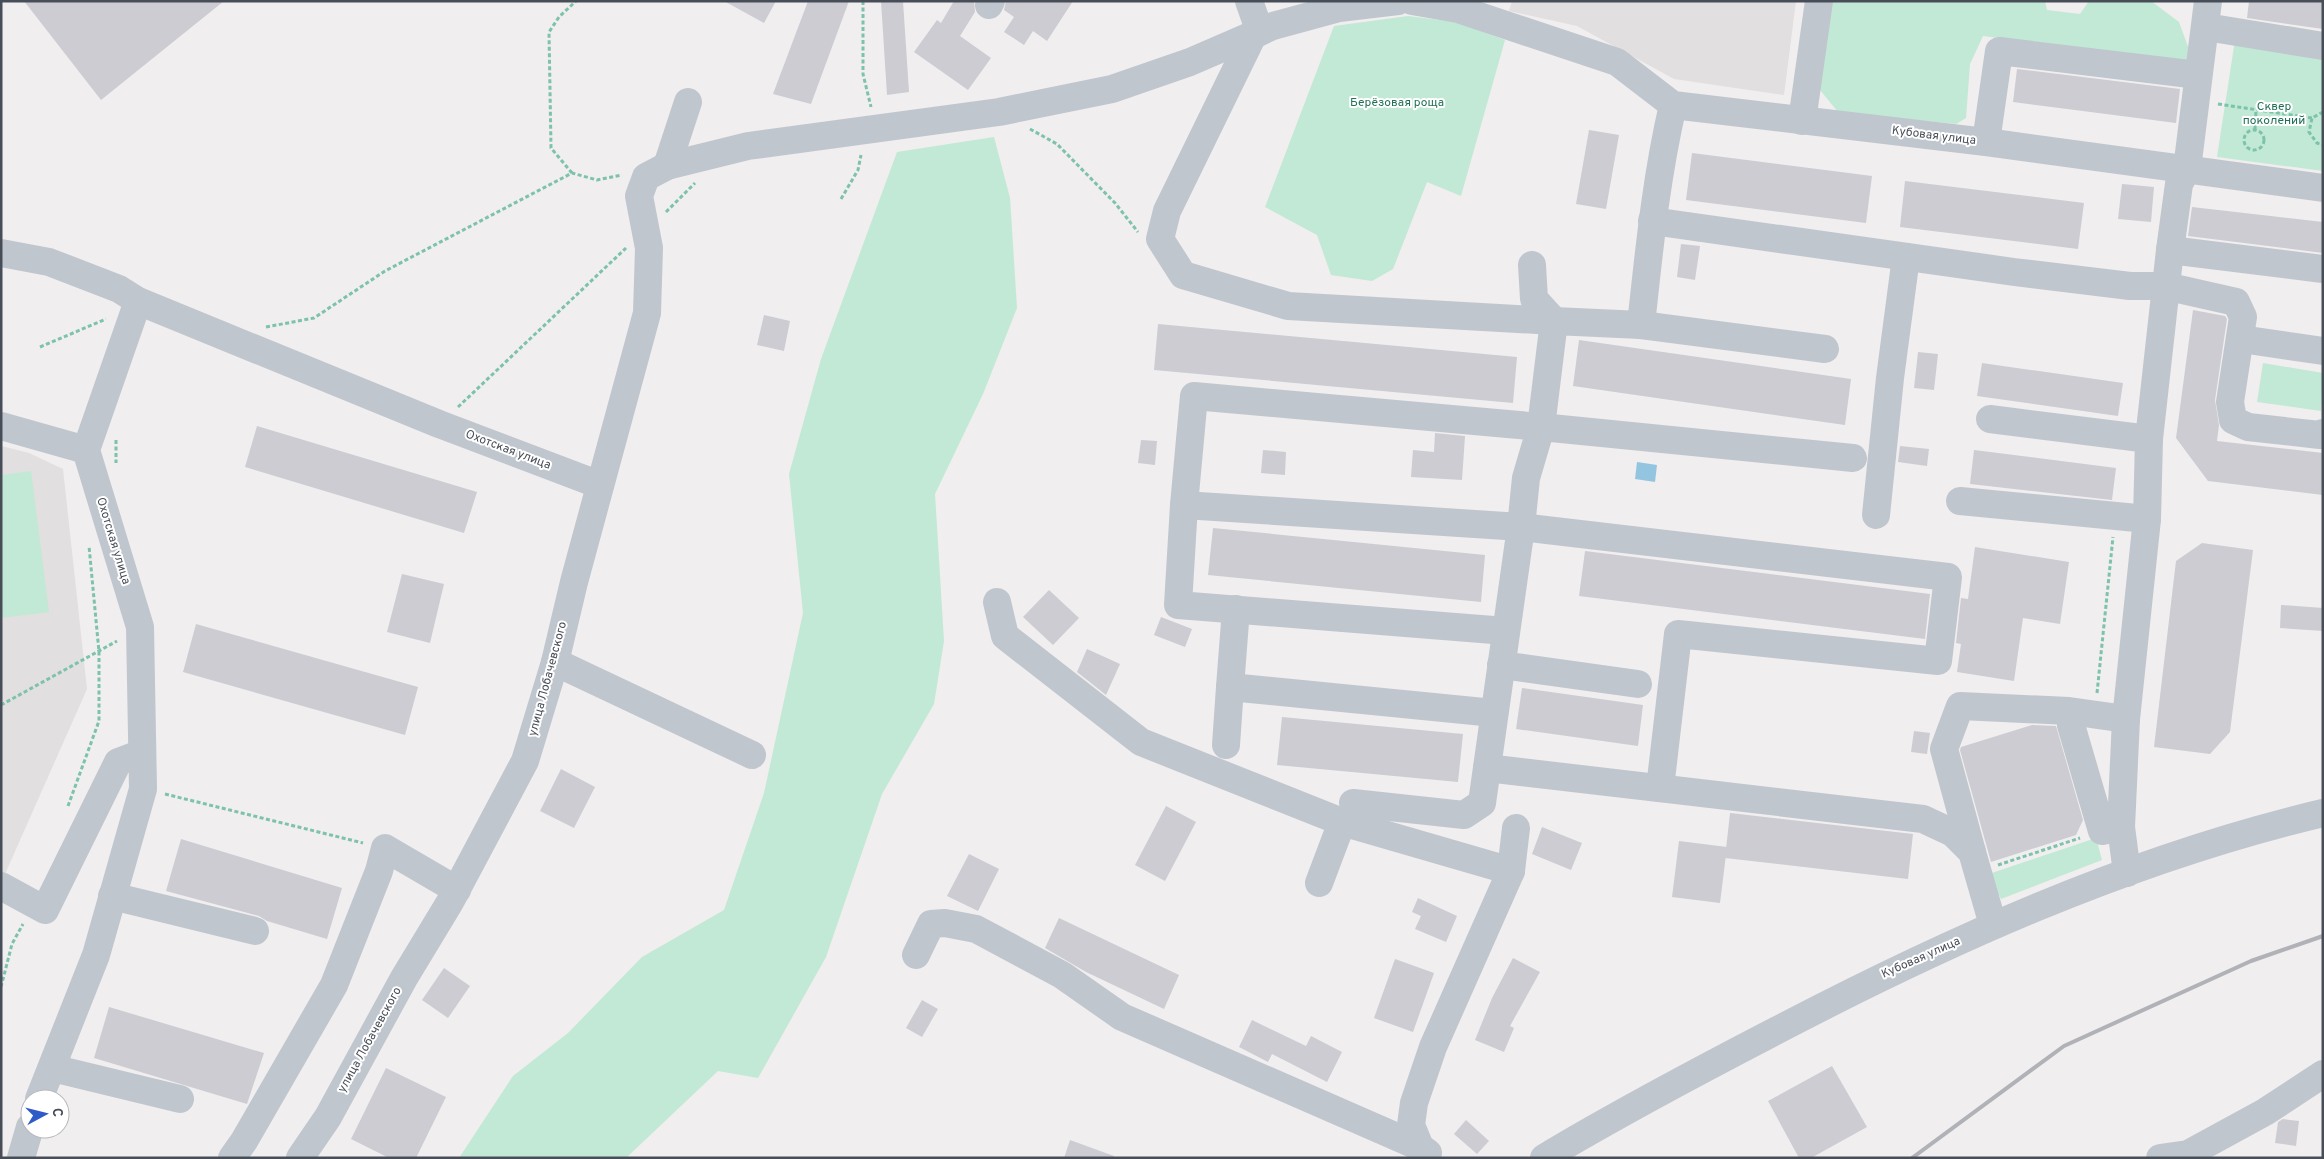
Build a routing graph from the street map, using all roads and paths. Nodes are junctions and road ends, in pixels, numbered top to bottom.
1 (576, 1) edge
2 (863, 1) edge
3 (1248, 1) edge
4 (1398, 1) edge
5 (1412, 1) edge
6 (1819, 1) edge
7 (2207, 14) edge
8 (1256, 33) junction
9 (2323, 46) edge
10 (2197, 88) junction
11 (688, 102) dead end
12 (1673, 105) junction
13 (2256, 110) junction
14 (999, 112) junction
15 (2323, 112) edge
16 (2312, 118) junction
17 (1802, 121) junction
18 (2255, 129) junction
19 (872, 130) junction
20 (1986, 142) junction
21 (2323, 145) edge
22 (668, 166) junction
23 (2187, 169) junction
24 (572, 173) junction
25 (624, 174) dead end
26 (698, 180) dead end
27 (2323, 188) edge
28 (841, 199) dead end
29 (1652, 221) junction
30 (647, 229) junction
31 (1160, 240) junction
32 (3, 249) edge
33 (2170, 250) junction
34 (1906, 257) junction
35 (1532, 265) dead end
36 (2323, 268) edge
37 (2165, 286) junction
38 (134, 313) junction
39 (1554, 321) junction
40 (1640, 325) junction
41 (258, 328) dead end
42 (2241, 339) junction
43 (40, 347) dead end
44 (1825, 349) dead end
45 (2323, 351) edge
46 (1990, 419) dead end
47 (439, 424) junction
48 (1, 426) edge
49 (1541, 427) junction
50 (116, 432) dead end
51 (2323, 432) edge
52 (2149, 439) junction
53 (86, 450) junction
54 (1852, 458) dead end
55 (116, 470) dead end
56 (600, 485) junction
57 (1960, 501) dead end
58 (1184, 505) junction
59 (1876, 515) dead end
60 (2115, 518) junction
61 (2147, 520) junction
62 (108, 526) junction
63 (1522, 527) junction
64 (997, 602) dead end
65 (1236, 610) junction
66 (140, 627) junction
67 (1506, 631) junction
68 (99, 652) junction
69 (555, 662) junction
70 (1501, 665) junction
71 (1638, 684) dead end
72 (1230, 687) junction
73 (1, 705) edge
74 (1494, 713) junction
75 (2095, 713) junction
76 (2126, 719) junction
77 (2071, 725) dead end
78 (1226, 745) dead end
79 (142, 754) junction
80 (752, 755) dead end
81 (1487, 768) junction
82 (1660, 788) junction
83 (143, 789) junction
84 (66, 812) dead end
85 (1348, 812) junction
86 (2323, 813) edge
87 (1516, 828) dead end
88 (2112, 829) junction
89 (385, 848) junction
90 (1975, 862) junction
91 (1511, 871) junction
92 (2127, 873) junction
93 (1319, 883) dead end
94 (1, 886) edge
95 (457, 890) junction
96 (112, 896) junction
97 (33, 904) junction
98 (1993, 925) junction
99 (255, 931) dead end
100 (916, 955) dead end
101 (1, 987) edge
102 (52, 1068) junction
103 (2323, 1074) edge
104 (43, 1089) edge
105 (180, 1099) dead end
106 (27, 1139) edge
107 (1426, 1152) edge
108 (21, 1158) edge
109 (232, 1158) edge
110 (300, 1158) edge
111 (1544, 1158) edge
112 (2160, 1158) edge

1 - 24 path
2 - 19 path
3 - 8 street
4 - 8 street, улица Лобачевского
5 - 12 street
6 - 17 street
7 - 9 street
7 - 10 street
8 - 14 street, улица Лобачевского
8 - 31 street
10 - 13 path
10 - 20 street
10 - 23 street
11 - 22 street
12 - 17 street, Кубовая улица
12 - 29 street
13 - 16 path
13 - 18 path
14 - 19 street, улица Лобачевского
14 - 31 path
15 - 16 path
16 - 21 path
17 - 20 street, Кубовая улица
18 - 18 path
19 - 22 street, улица Лобачевского
19 - 28 path
20 - 23 street, Кубовая улица
22 - 30 street, улица Лобачевского
23 - 27 street, Кубовая улица
23 - 33 street
24 - 25 path
24 - 41 path
26 - 30 path
29 - 34 street
29 - 40 street
30 - 47 path
30 - 56 street, улица Лобачевского
31 - 39 street
32 - 38 street, Охотская улица
33 - 36 street
33 - 37 street
34 - 37 street
34 - 59 street
35 - 39 street
37 - 42 street
37 - 52 street
38 - 43 path
38 - 47 street, Охотская улица
38 - 53 street
39 - 40 street
39 - 49 street
40 - 44 street
42 - 45 street
42 - 51 street
46 - 52 street
47 - 56 street, Охотская улица
48 - 53 street
49 - 54 street
49 - 58 street
49 - 63 street
50 - 55 path
52 - 61 street
53 - 62 street, Охотская улица
56 - 69 street, улица Лобачевского
57 - 60 street
58 - 63 street
58 - 65 street
60 - 61 street
60 - 75 path
61 - 76 street
62 - 66 street, Охотская улица
62 - 68 path
63 - 67 street
63 - 82 street
64 - 85 street
65 - 67 street
65 - 72 street
66 - 68 path
66 - 79 street, Охотская улица
67 - 70 street
68 - 73 path
68 - 84 path
69 - 80 street
69 - 95 street, улица Лобачевского
70 - 71 street
70 - 74 street
72 - 74 street
72 - 78 street
74 - 81 street
75 - 76 street
75 - 90 street
76 - 88 street
77 - 88 street
79 - 83 street, Охотская улица
79 - 97 street
81 - 82 street
81 - 85 street
82 - 90 street
83 - 89 path
83 - 96 street, Охотская улица
85 - 91 street
85 - 93 street
86 - 92 street, Кубовая улица
87 - 91 street
88 - 90 path
88 - 92 street
89 - 95 street
89 - 109 street
90 - 98 street
91 - 107 street
92 - 98 street, Кубовая улица
94 - 97 street
95 - 110 street, улица Лобачевского
96 - 99 street
96 - 102 street, Охотская улица
97 - 101 path
98 - 111 street, Кубовая улица
100 - 107 street
102 - 104 street, Охотская улица
102 - 105 street
103 - 112 street
106 - 108 street

